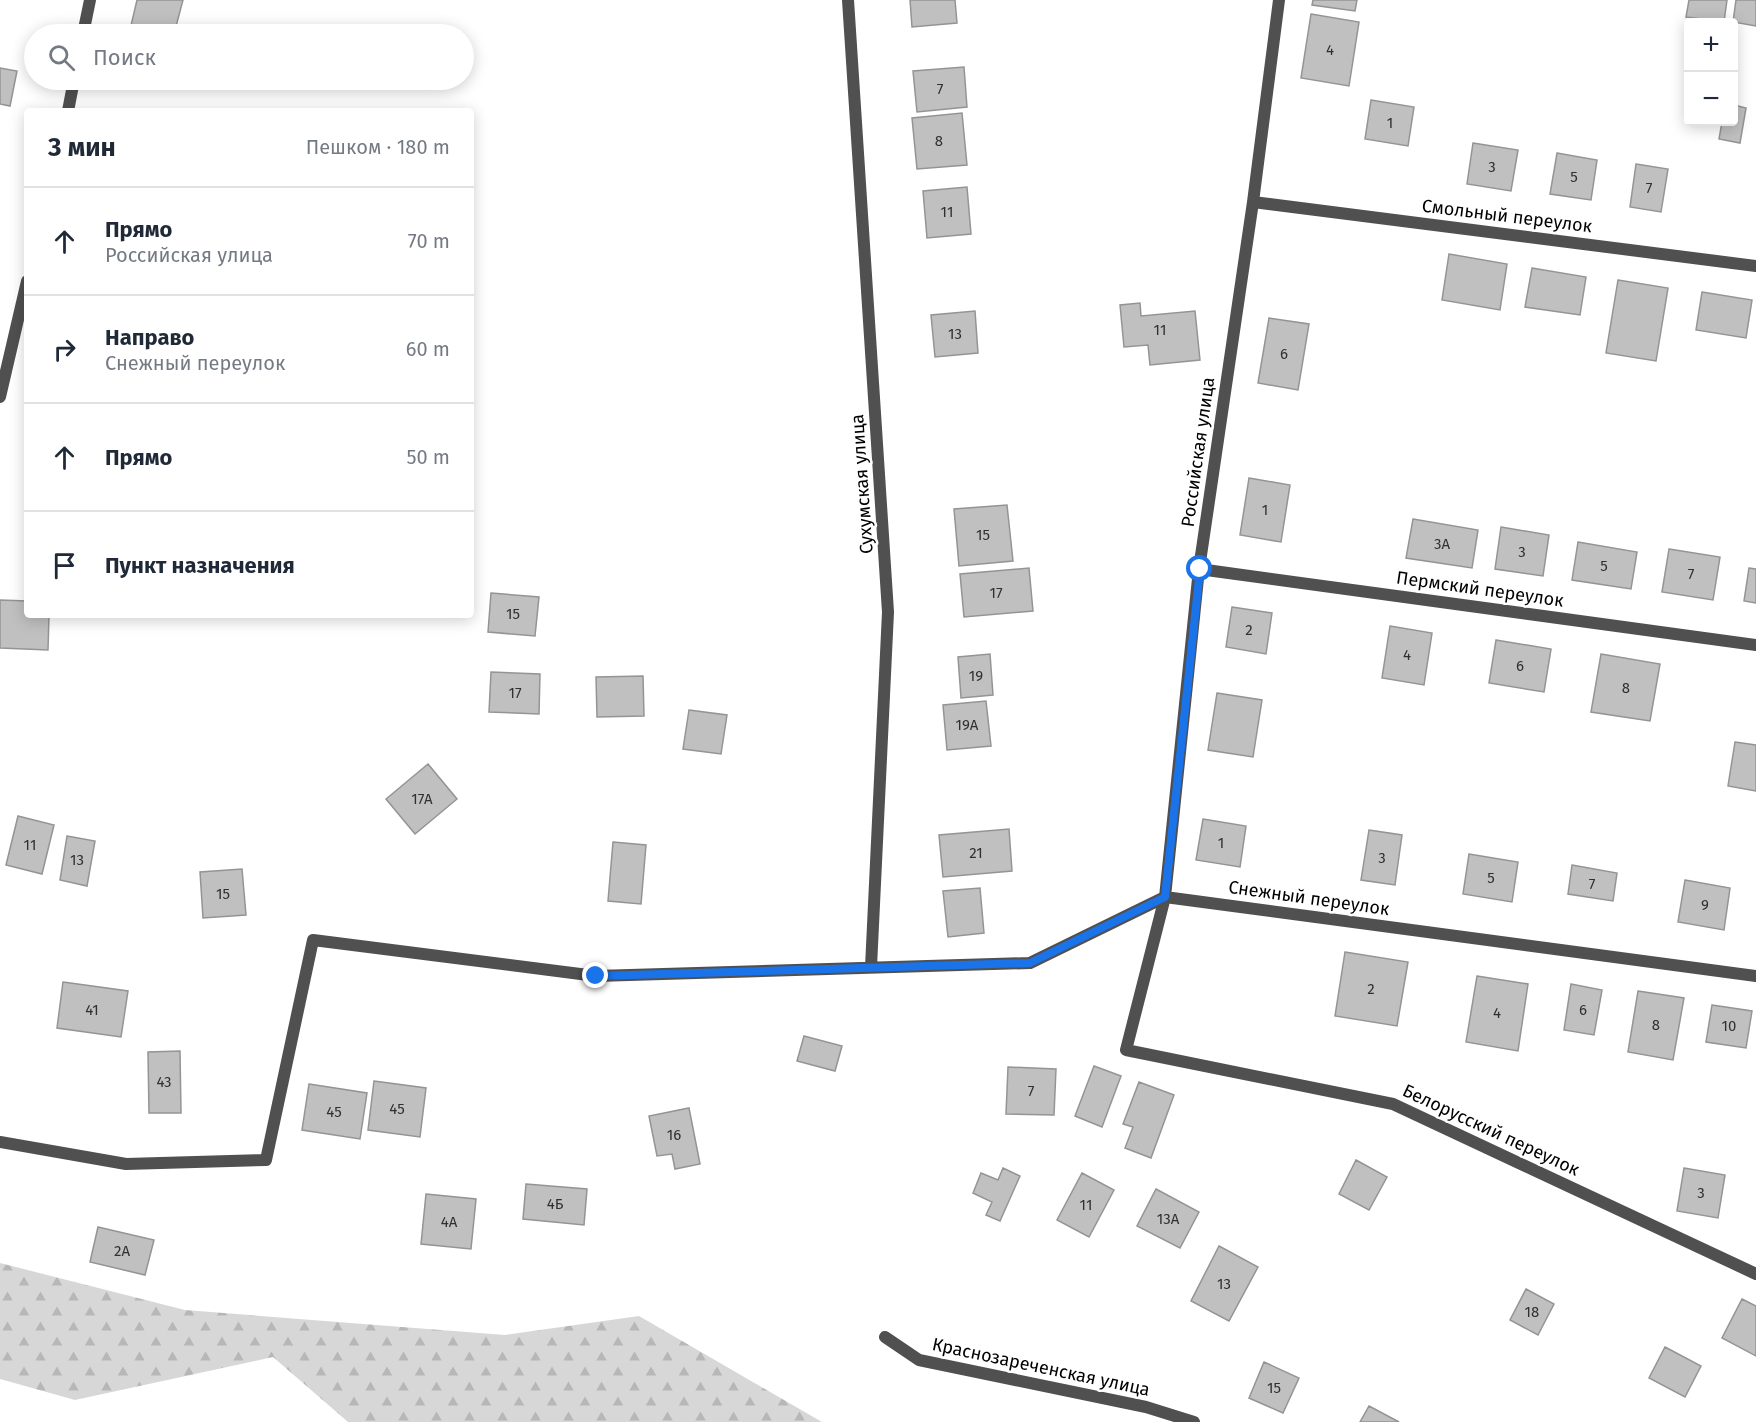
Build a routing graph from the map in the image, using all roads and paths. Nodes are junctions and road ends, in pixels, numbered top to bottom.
1 (90, 0) edge
2 (848, 0) edge
3 (1279, 0) edge
4 (85, 24) edge
5 (72, 90) edge
6 (69, 108) edge
7 (1253, 202) junction
8 (1756, 266) edge
9 (24, 294) edge
10 (0, 397) edge
11 (1200, 569) junction
12 (1756, 645) edge
13 (1165, 897) junction
14 (871, 967) junction
15 (1756, 976) edge
16 (1126, 1050) joint
17 (0, 1142) edge
18 (1756, 1274) edge
19 (885, 1337) dead end
20 (1194, 1422) edge

1 - 4 street
2 - 14 street, Сухумская улица
3 - 7 street, Российская улица
5 - 6 street
7 - 8 street, Смольный переулок
7 - 11 street, Российская улица
9 - 10 street
11 - 12 street, Пермский переулок
11 - 13 street, Российская улица
13 - 14 street
13 - 15 street, Снежный переулок
13 - 16 street, Российская улица
14 - 17 street
16 - 18 street, Белорусский переулок
19 - 20 street, Краснозареченская улица

